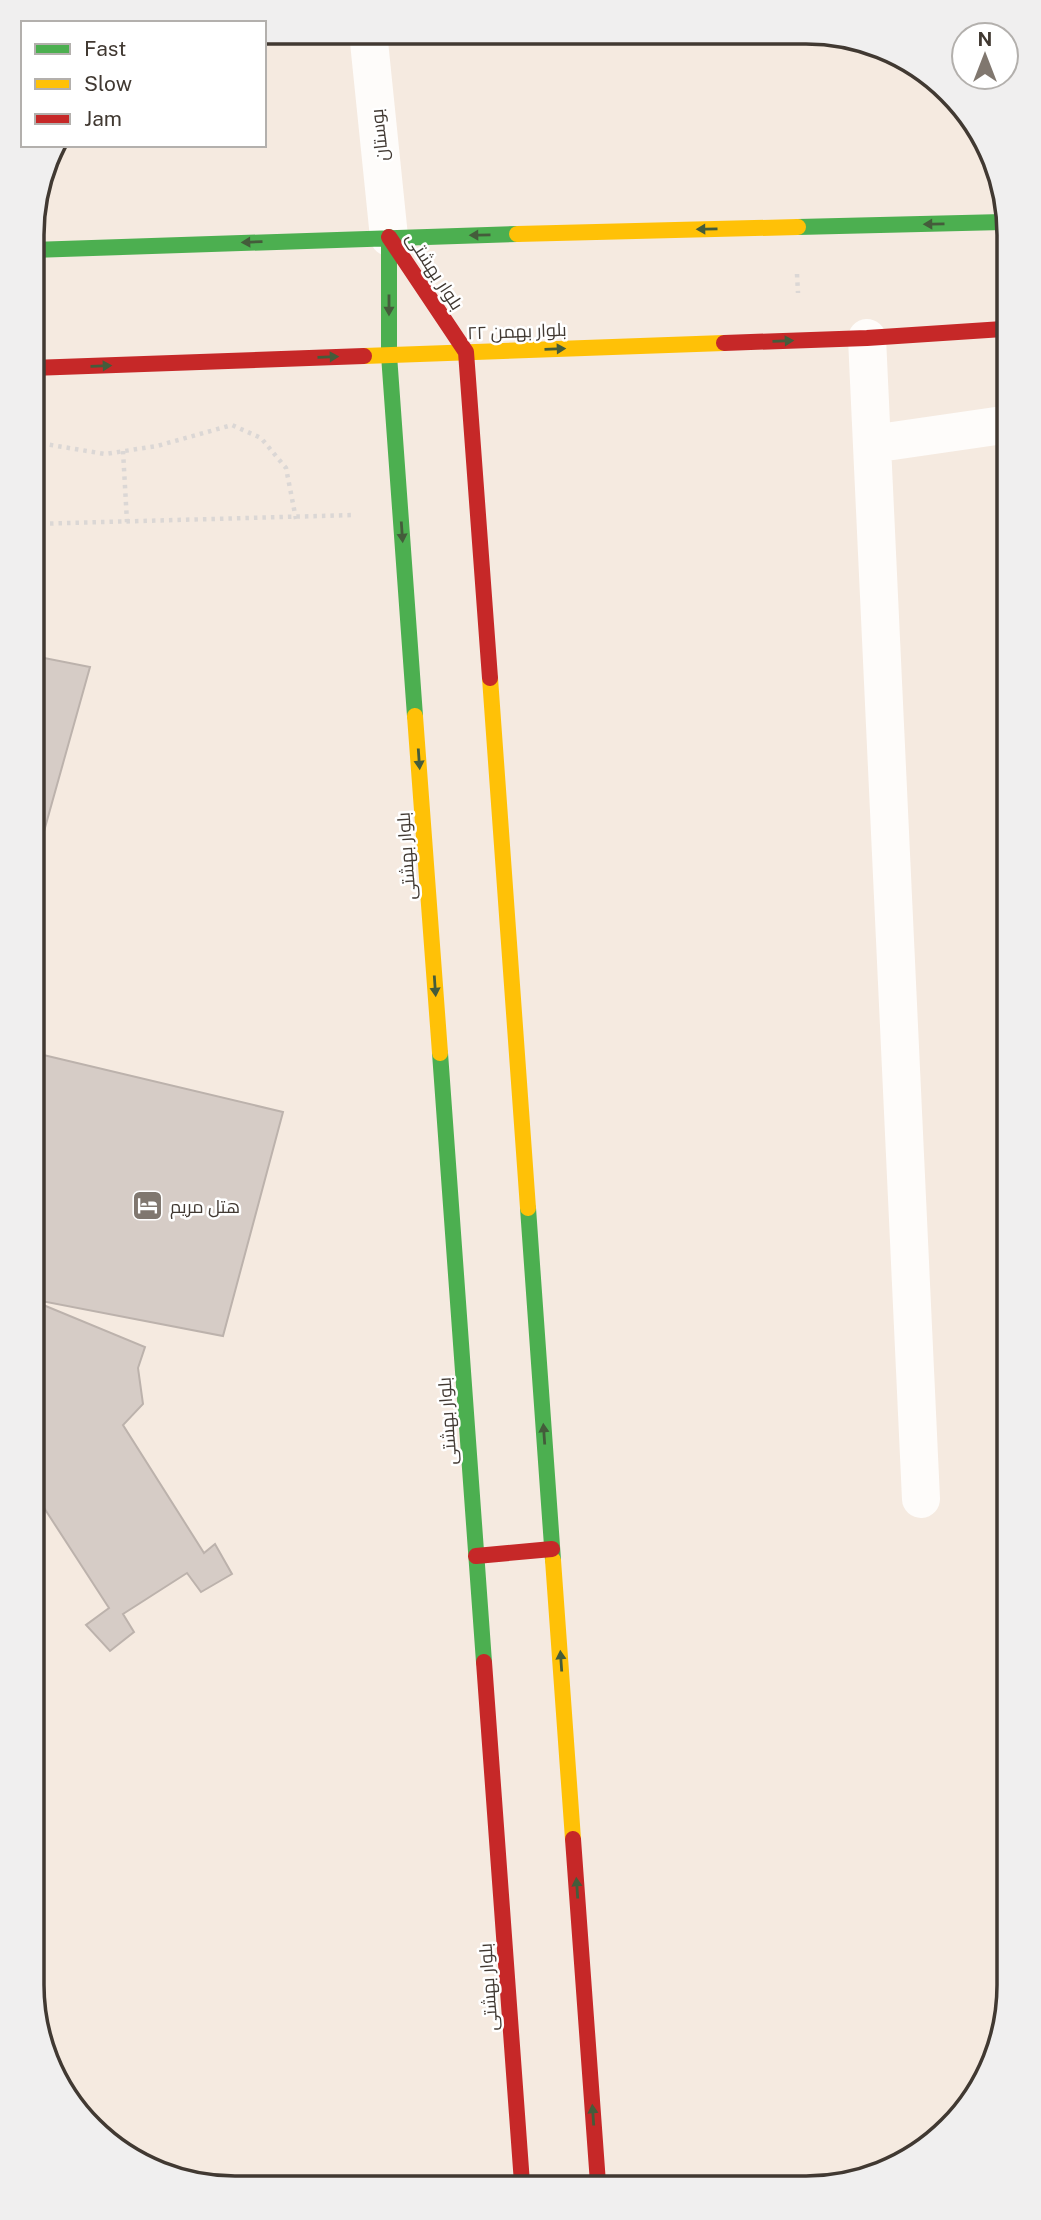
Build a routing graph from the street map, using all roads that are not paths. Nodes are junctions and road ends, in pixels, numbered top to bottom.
1 (369, 44) edge
2 (997, 222) edge
3 (389, 237) junction
4 (44, 250) edge
5 (997, 328) edge
6 (867, 338) junction
7 (466, 352) junction
8 (389, 355) junction
9 (44, 368) edge
10 (997, 426) edge
11 (872, 444) junction
12 (921, 1499) dead end
13 (552, 1549) junction
14 (476, 1556) junction
15 (521, 2176) edge
16 (597, 2176) edge

1 - 3 street, بوستان
2 -> 3 main road
3 -> 4 main road
3 - 7 main road, بلوار بهشتی
3 -> 8 main road, بلوار بهشتی
5 - 6 main road, ۲۲ بلوار بهمن
7 -> 6 main road, ۲۲ بلوار بهمن
6 - 11 street
7 - 8 main road, ۲۲ بلوار بهمن
13 -> 7 main road, بلوار بهشتی
9 -> 8 main road, ۲۲ بلوار بهمن
8 -> 14 main road, بلوار بهشتی
10 - 11 street
11 - 12 street
13 - 14 main road
16 -> 13 main road, بلوار بهشتی
14 - 15 main road, بلوار بهشتی

